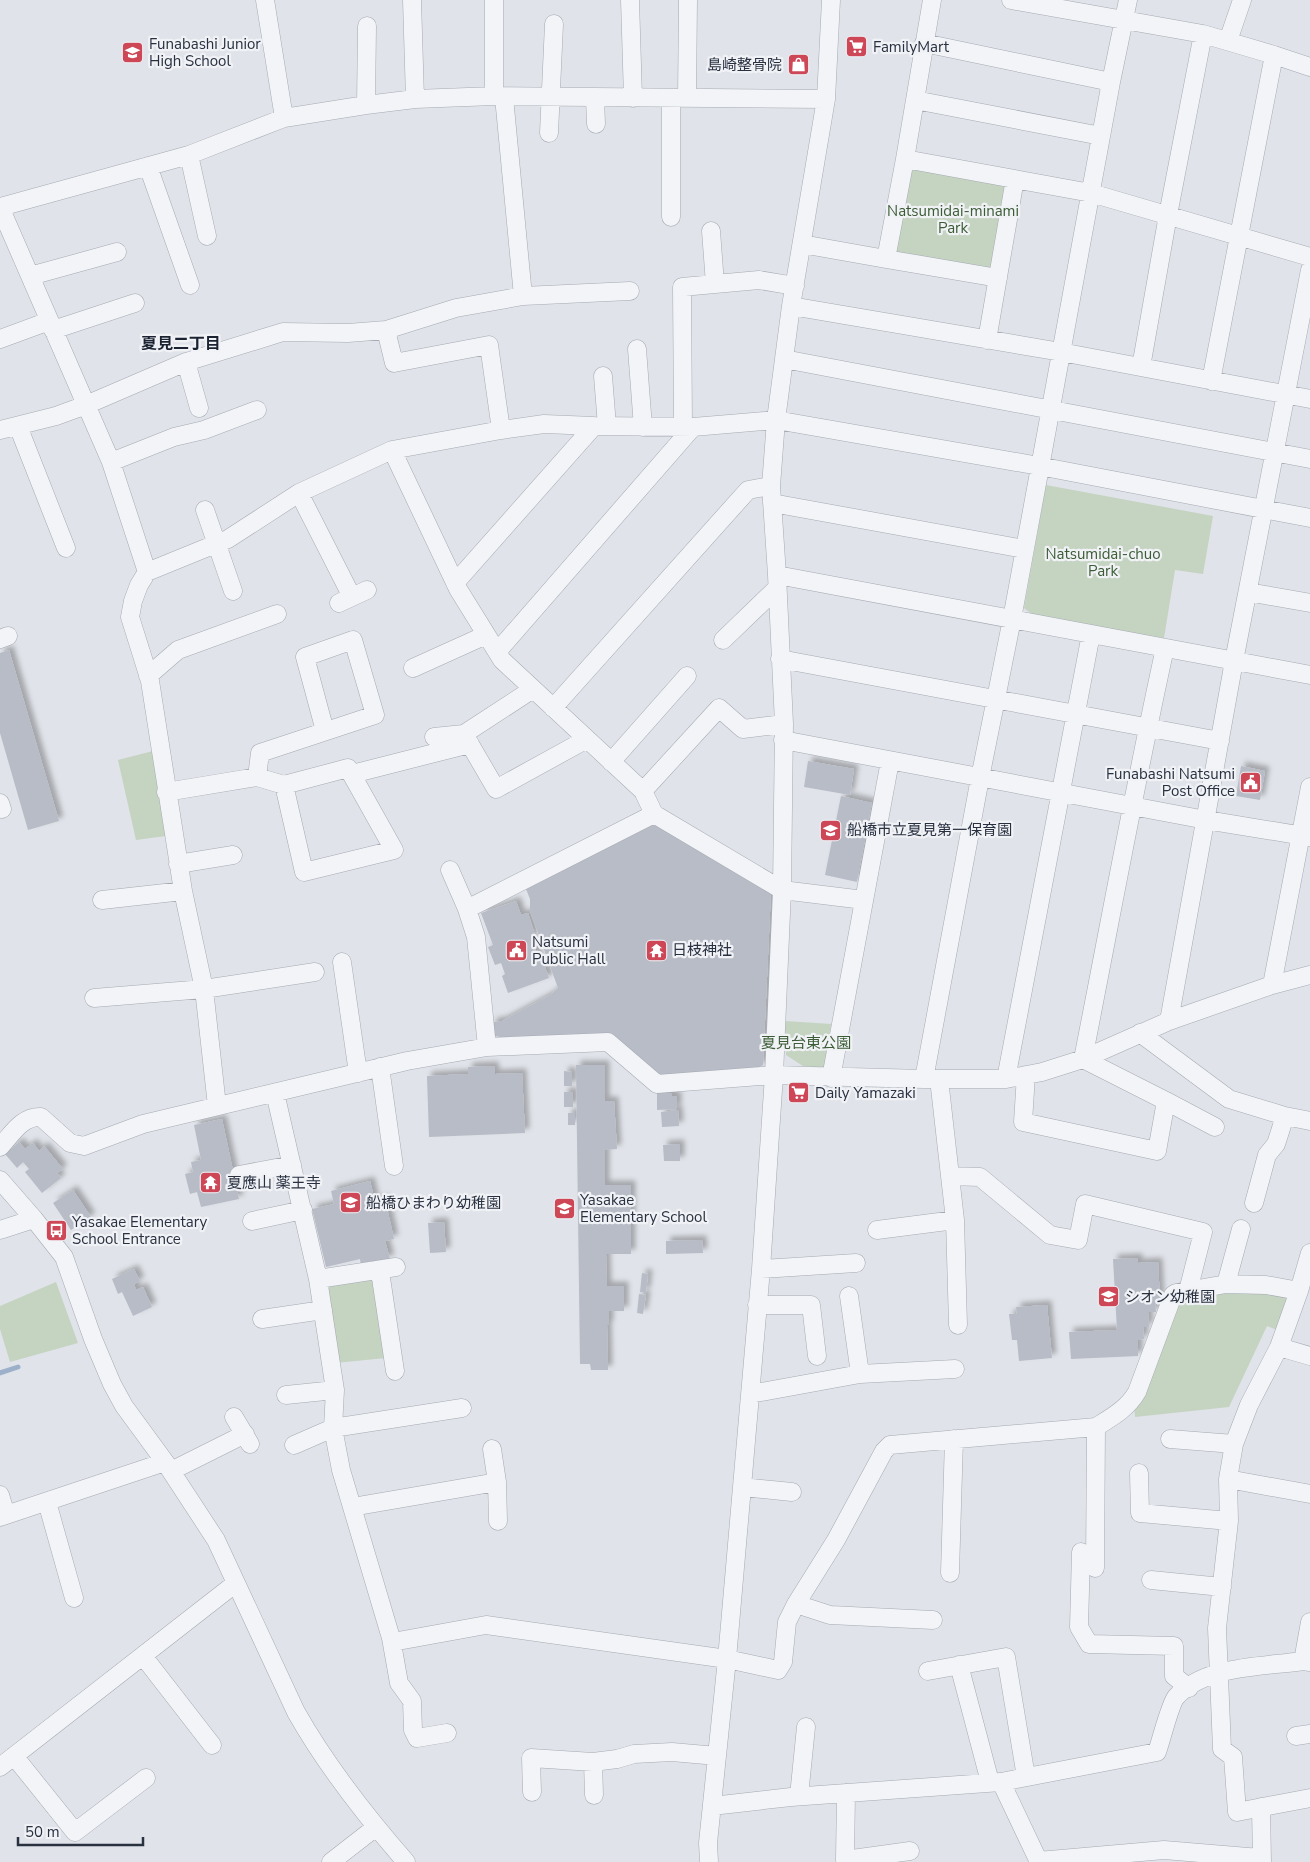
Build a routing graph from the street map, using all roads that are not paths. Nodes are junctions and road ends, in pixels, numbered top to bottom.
1 (265, 0) edge
2 (412, 0) edge
3 (494, 0) edge
4 (630, 0) edge
5 (688, 0) edge
6 (831, 0) edge
7 (932, 0) edge
8 (1011, 0) edge
9 (1128, 0) edge
10 (1242, 0) edge
11 (1123, 21) junction
12 (554, 24) dead end
13 (367, 26) dead end
14 (1203, 34) junction
15 (1228, 41) junction
16 (924, 43) junction
17 (1274, 54) junction
18 (1310, 67) edge
19 (1111, 82) junction
20 (499, 97) junction
21 (550, 97) junction
22 (595, 98) junction
23 (633, 98) junction
24 (679, 98) junction
25 (415, 99) junction
26 (826, 99) junction
27 (915, 100) junction
28 (366, 105) junction
29 (284, 118) junction
30 (596, 124) dead end
31 (549, 134) dead end
32 (1101, 136) junction
33 (190, 155) junction
34 (905, 159) junction
35 (148, 166) junction
36 (1015, 179) junction
37 (1091, 192) junction
38 (0, 207) edge
39 (1168, 215) junction
40 (671, 217) dead end
41 (711, 231) dead end
42 (207, 236) dead end
43 (1238, 236) junction
44 (802, 244) junction
45 (117, 252) dead end
46 (1310, 256) edge
47 (886, 259) junction
48 (1310, 270) edge
49 (30, 276) junction
50 (998, 278) junction
51 (715, 284) junction
52 (190, 285) dead end
53 (794, 286) junction
54 (630, 291) dead end
55 (523, 296) junction
56 (135, 303) dead end
57 (791, 306) junction
58 (51, 326) junction
59 (386, 330) junction
60 (0, 339) edge
61 (987, 340) junction
62 (637, 349) dead end
63 (1061, 352) junction
64 (784, 358) junction
65 (186, 362) junction
66 (1141, 367) junction
67 (603, 376) dead end
68 (1211, 381) junction
69 (1285, 395) junction
70 (1310, 399) edge
71 (86, 405) junction
72 (198, 408) dead end
73 (257, 410) dead end
74 (1049, 410) junction
75 (776, 420) junction
76 (18, 426) junction
77 (601, 426) junction
78 (643, 427) junction
79 (688, 427) junction
80 (0, 430) edge
81 (501, 430) junction
82 (392, 450) junction
83 (1274, 452) junction
84 (1310, 458) edge
85 (111, 462) junction
86 (1038, 470) junction
87 (299, 493) junction
88 (771, 494) junction
89 (205, 510) dead end
90 (1262, 513) junction
91 (1310, 518) edge
92 (1310, 526) edge
93 (217, 544) junction
94 (66, 548) dead end
95 (1024, 549) junction
96 (147, 572) junction
97 (777, 581) junction
98 (454, 583) junction
99 (233, 591) dead end
100 (1248, 592) junction
101 (353, 597) dead end
102 (1310, 604) edge
103 (277, 614) dead end
104 (1012, 619) junction
105 (1091, 634) junction
106 (486, 635) junction
107 (723, 640) dead end
108 (1164, 648) junction
109 (497, 652) junction
110 (780, 659) junction
111 (1234, 661) junction
112 (413, 668) dead end
113 (1310, 675) edge
114 (148, 676) junction
115 (687, 676) dead end
116 (533, 689) junction
117 (996, 699) junction
118 (553, 708) junction
119 (1076, 714) junction
120 (1147, 727) junction
121 (325, 731) junction
122 (784, 732) junction
123 (434, 737) dead end
124 (467, 739) junction
125 (587, 739) junction
126 (1220, 741) junction
127 (890, 761) junction
128 (612, 762) junction
129 (352, 774) junction
130 (257, 777) junction
131 (980, 778) junction
132 (284, 785) junction
133 (1310, 787) edge
134 (643, 791) junction
135 (166, 792) junction
136 (1060, 793) junction
137 (1133, 807) junction
138 (654, 814) junction
139 (1206, 820) junction
140 (1306, 837) edge
141 (233, 855) dead end
142 (178, 864) junction
143 (450, 870) dead end
144 (782, 890) junction
145 (183, 891) junction
146 (102, 900) dead end
147 (864, 900) junction
148 (468, 909) junction
149 (342, 962) dead end
150 (315, 972) dead end
151 (1310, 975) edge
152 (1272, 985) junction
153 (204, 989) junction
154 (94, 998) dead end
155 (1170, 1021) junction
156 (1140, 1032) junction
157 (487, 1047) junction
158 (1083, 1059) junction
159 (380, 1067) junction
160 (358, 1073) junction
161 (774, 1075) junction
162 (1026, 1075) junction
163 (831, 1078) junction
164 (932, 1079) junction
165 (1006, 1079) junction
166 (275, 1093) junction
167 (1166, 1101) junction
168 (216, 1106) junction
169 (1285, 1116) junction
170 (1310, 1121) edge
171 (1215, 1127) dead end
172 (0, 1147) edge
173 (292, 1165) junction
174 (394, 1166) dead end
175 (239, 1175) dead end
176 (950, 1176) junction
177 (0, 1180) edge
178 (1254, 1203) dead end
179 (303, 1210) junction
180 (34, 1219) junction
181 (955, 1220) junction
182 (252, 1221) dead end
183 (0, 1230) edge
184 (877, 1230) dead end
185 (1241, 1230) dead end
186 (1310, 1253) edge
187 (856, 1263) dead end
188 (396, 1267) dead end
189 (760, 1269) junction
190 (376, 1270) junction
191 (318, 1280) junction
192 (1226, 1284) junction
193 (1188, 1291) junction
194 (1299, 1291) junction
195 (849, 1296) dead end
196 (757, 1304) junction
197 (323, 1310) junction
198 (262, 1320) dead end
199 (958, 1324) dead end
200 (1279, 1347) junction
201 (817, 1356) dead end
202 (1310, 1356) edge
203 (955, 1369) dead end
204 (395, 1371) dead end
205 (860, 1374) junction
206 (335, 1390) junction
207 (286, 1394) dead end
208 (750, 1394) junction
209 (462, 1408) dead end
210 (234, 1417) dead end
211 (1096, 1427) junction
212 (334, 1428) junction
213 (954, 1439) junction
214 (1170, 1439) dead end
215 (1234, 1444) junction
216 (294, 1445) dead end
217 (492, 1449) dead end
218 (168, 1467) junction
219 (1139, 1473) dead end
220 (1228, 1479) junction
221 (497, 1482) junction
222 (742, 1487) junction
223 (792, 1492) dead end
224 (1310, 1494) edge
225 (0, 1495) edge
226 (47, 1502) junction
227 (352, 1507) junction
228 (3, 1516) edge
229 (498, 1521) dead end
230 (1229, 1521) junction
231 (1081, 1552) dead end
232 (1095, 1568) dead end
233 (950, 1573) dead end
234 (1151, 1580) dead end
235 (236, 1583) junction
236 (1222, 1586) junction
237 (74, 1598) dead end
238 (796, 1604) junction
239 (933, 1620) dead end
240 (1310, 1622) edge
241 (391, 1638) junction
242 (143, 1656) junction
243 (728, 1659) junction
244 (1306, 1662) edge
245 (959, 1665) junction
246 (928, 1671) dead end
247 (1219, 1672) junction
248 (1188, 1688) junction
249 (806, 1727) dead end
250 (447, 1734) dead end
251 (212, 1745) dead end
252 (14, 1756) junction
253 (717, 1756) junction
254 (593, 1762) junction
255 (0, 1767) edge
256 (1026, 1777) junction
257 (146, 1778) dead end
258 (996, 1782) junction
259 (532, 1792) dead end
260 (846, 1793) junction
261 (594, 1795) dead end
262 (799, 1796) junction
263 (1310, 1798) edge
264 (712, 1806) junction
265 (1262, 1807) junction
266 (376, 1828) junction
267 (910, 1851) dead end
268 (1261, 1860) edge
269 (1038, 1861) edge
270 (331, 1862) edge
271 (406, 1862) edge
272 (709, 1862) edge

1 - 29 street
2 - 25 street
3 - 20 street
4 - 23 street
5 - 24 street
6 - 26 street
7 - 16 street
8 - 11 street
9 - 11 street
10 - 15 street
11 - 14 street
11 - 19 street
12 - 21 street
13 - 28 street
14 - 15 street
14 - 39 street
15 - 17 street
16 - 19 street
16 - 27 street
17 - 18 street
17 - 43 street
19 - 32 street
20 - 21 street
20 - 25 street
20 - 55 street
21 - 22 street
21 - 31 street
22 - 23 street
22 - 30 street
23 - 24 street
24 - 26 street
24 - 40 street
25 - 28 street
26 - 44 street
27 - 32 street
27 - 34 street
28 - 29 street
29 - 33 street
32 - 37 street
33 - 35 street
33 - 42 street
34 - 36 street
34 - 47 street
35 - 38 street
35 - 52 street
36 - 37 street
36 - 50 street
37 - 39 street
37 - 63 street
38 - 49 street
39 - 43 street
39 - 66 street
41 - 51 street
43 - 46 street
43 - 68 street
44 - 47 street
44 - 53 street
45 - 49 street
47 - 50 street
48 - 69 street
49 - 58 street
50 - 61 street
51 - 53 street
51 - 79 street
53 - 57 street
54 - 55 street
55 - 59 street
56 - 58 street
57 - 61 street
57 - 64 street
58 - 60 street
58 - 71 street
59 - 65 street
59 - 81 street
61 - 63 street
62 - 78 street
63 - 66 street
63 - 74 street
64 - 74 street
64 - 75 street
65 - 71 street
65 - 72 street
66 - 68 street
67 - 77 street
68 - 69 street
69 - 70 street
69 - 83 street
71 - 76 street
71 - 85 street
73 - 85 street
74 - 83 street
74 - 86 street
75 - 79 street
75 - 86 street
75 - 88 street
76 - 80 street
76 - 94 street
77 - 78 street
77 - 81 street
77 - 98 street
78 - 79 street
79 - 109 street
81 - 82 street
82 - 87 street
82 - 98 street
83 - 84 street
83 - 90 street
85 - 96 street
86 - 90 street
86 - 95 street
87 - 93 street
87 - 101 street
88 - 95 street
88 - 97 street
88 - 118 street
89 - 93 street
90 - 91 street
90 - 92 street
90 - 100 street
93 - 96 street
93 - 99 street
95 - 104 street
96 - 114 street
97 - 104 street
97 - 107 street
97 - 110 street
98 - 106 street
100 - 102 street
100 - 111 street
103 - 114 street
104 - 105 street
104 - 117 street
105 - 108 street
105 - 119 street
106 - 109 street
106 - 112 street
108 - 111 street
108 - 120 street
109 - 116 street
110 - 117 street
110 - 122 street
111 - 113 street
111 - 126 street
114 - 135 street
115 - 128 street
116 - 118 street
116 - 124 street
117 - 119 street
117 - 131 street
118 - 125 street
119 - 120 street
119 - 136 street
120 - 126 street
120 - 137 street
121 - 121 street
121 - 130 street
122 - 127 street
122 - 134 street
122 - 144 street
123 - 124 street
124 - 125 street
124 - 129 street
125 - 128 street
126 - 139 street
127 - 131 street
127 - 147 street
128 - 134 street
129 - 132 street
129 - 132 street
130 - 132 street
130 - 135 street
131 - 136 street
131 - 164 street
133 - 140 street
134 - 138 street
135 - 142 street
136 - 137 street
136 - 165 street
137 - 139 street
137 - 158 street
138 - 144 street
138 - 148 street
139 - 140 street
139 - 155 street
140 - 152 street
141 - 142 street
142 - 145 street
143 - 148 street
144 - 147 street
144 - 161 street
145 - 146 street
145 - 153 street
147 - 163 street
148 - 157 street
149 - 160 street
150 - 153 street
151 - 152 street
152 - 155 street
153 - 154 street
153 - 168 street
155 - 156 street
156 - 158 street
156 - 169 street
157 - 159 street
157 - 161 street
158 - 162 street
158 - 167 street
159 - 160 street
159 - 174 street
160 - 166 street
161 - 163 street
161 - 189 street
162 - 165 street
162 - 167 street
163 - 164 street
164 - 165 street
164 - 176 street
166 - 168 street
166 - 173 street
167 - 171 street
168 - 172 street
169 - 170 street
169 - 178 street
173 - 175 street
173 - 179 street
176 - 181 street
176 - 193 street
177 - 180 street
179 - 182 street
179 - 191 street
180 - 183 street
180 - 218 street
181 - 184 street
181 - 199 street
185 - 192 street
186 - 194 street
187 - 189 street
188 - 190 street
189 - 196 street
190 - 191 street
190 - 204 street
191 - 197 street
192 - 193 street
192 - 194 street
193 - 211 street
194 - 200 street
195 - 205 street
196 - 201 street
196 - 208 street
197 - 198 street
197 - 206 street
200 - 202 street
200 - 215 street
203 - 205 street
205 - 208 street
206 - 207 street
206 - 212 street
208 - 222 street
209 - 212 street
210 - 218 street
211 - 213 street
211 - 232 street
212 - 216 street
212 - 227 street
213 - 233 street
213 - 238 street
214 - 215 street
215 - 220 street
217 - 221 street
218 - 226 street
218 - 235 street
219 - 230 street
220 - 224 street
220 - 230 street
221 - 227 street
221 - 229 street
222 - 223 street
222 - 243 street
225 - 228 street
226 - 228 street
226 - 237 street
227 - 241 street
230 - 236 street
231 - 248 street
234 - 236 street
235 - 242 street
235 - 266 street
236 - 247 street
238 - 239 street
238 - 243 street
240 - 244 street
241 - 243 street
241 - 250 street
242 - 251 street
242 - 252 street
243 - 253 street
244 - 247 street
245 - 246 street
245 - 256 street
245 - 258 street
247 - 248 street
247 - 265 street
248 - 256 street
249 - 262 street
252 - 255 street
252 - 257 street
253 - 254 street
253 - 264 street
254 - 259 street
254 - 261 street
256 - 258 street
258 - 260 street
258 - 269 street
260 - 262 street
260 - 267 street
262 - 264 street
263 - 265 street
264 - 272 street
265 - 268 street
266 - 270 street
266 - 271 street
268 - 269 street

